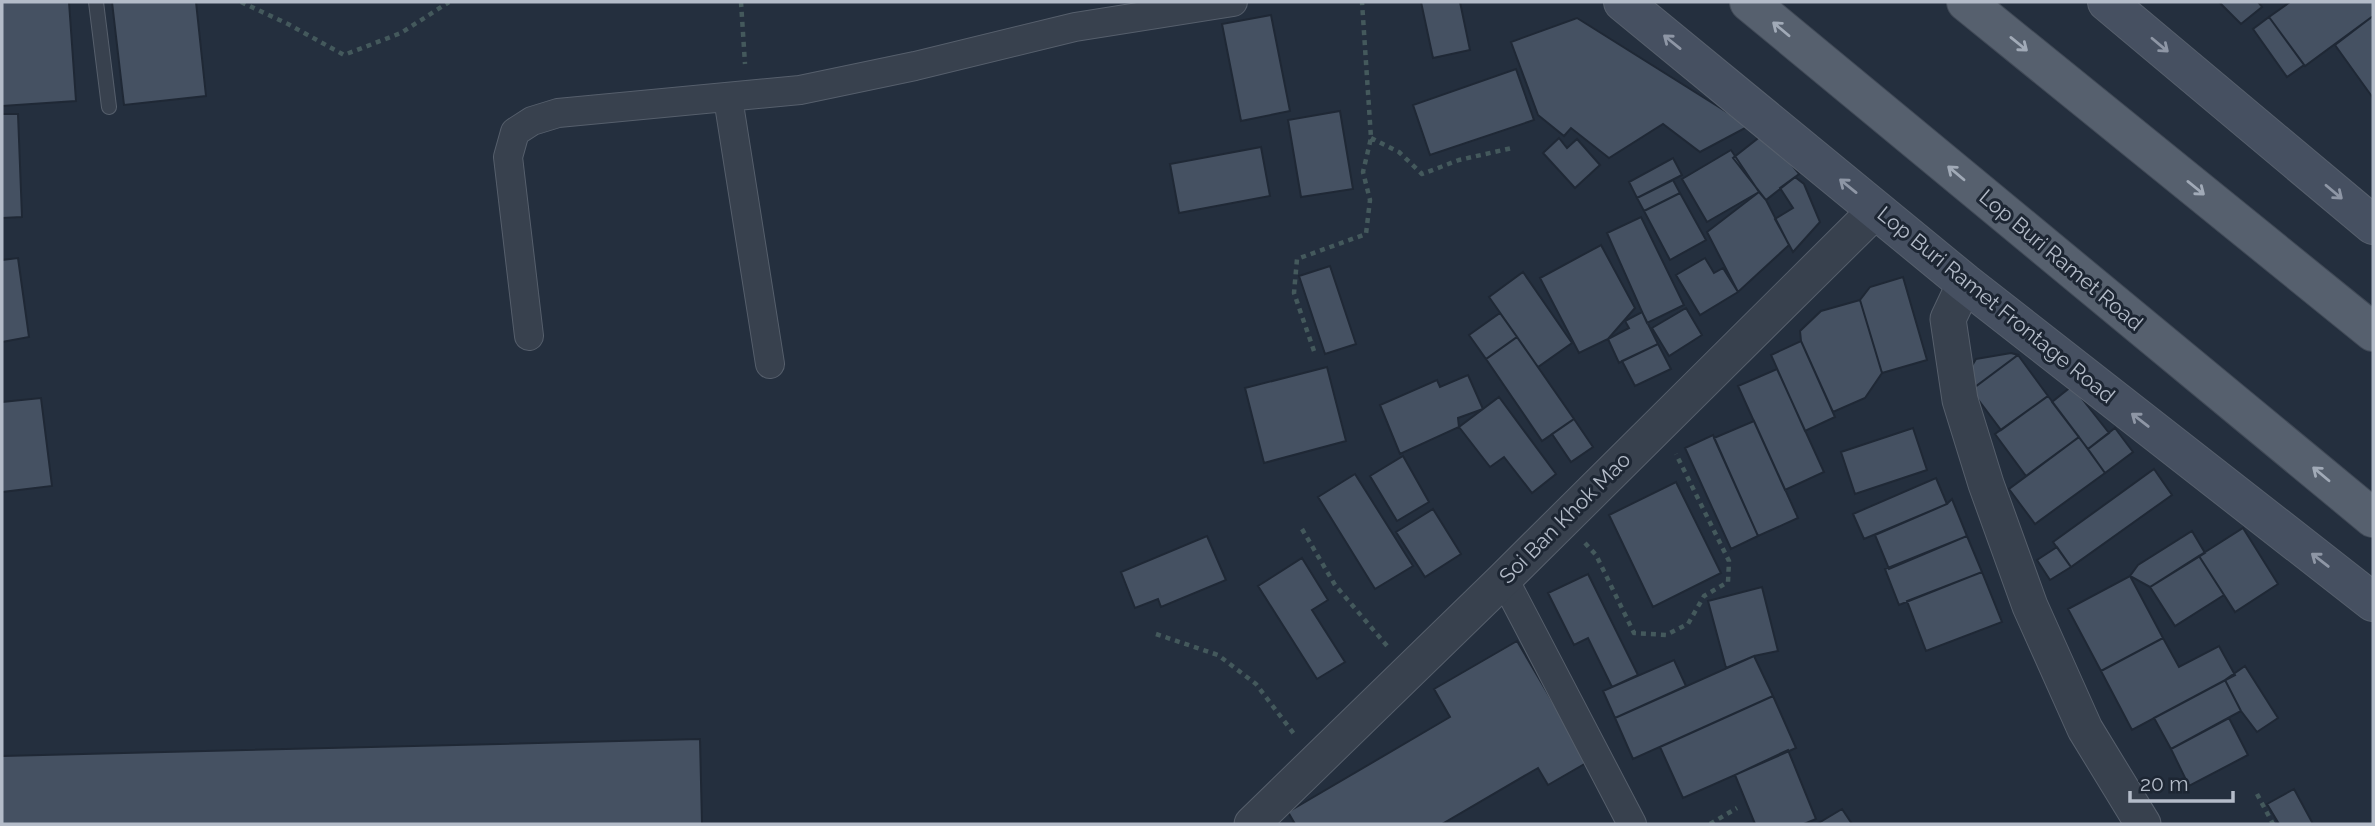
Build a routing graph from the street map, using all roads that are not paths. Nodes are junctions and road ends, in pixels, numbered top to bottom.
1 (96, 2) edge
2 (1233, 2) edge
3 (1623, 2) edge
4 (1749, 2) edge
5 (1966, 2) edge
6 (2108, 2) edge
7 (738, 97) junction
8 (109, 107) dead end
9 (1876, 210) junction
10 (2373, 225) edge
11 (1965, 283) junction
12 (2373, 332) edge
13 (529, 336) dead end
14 (770, 364) dead end
15 (2373, 518) edge
16 (1504, 579) junction
17 (2373, 602) edge
18 (1251, 824) edge
19 (1632, 824) edge
20 (2143, 824) edge

1 - 8 lane
2 - 7 street
9 -> 3 main road, Lop Buri Ramet Frontage Road
15 -> 4 main road, Lop Buri Ramet Road
5 -> 12 main road
6 -> 10 main road
7 - 13 street
7 - 14 street
9 - 11 main road, Lop Buri Ramet Frontage Road
9 - 16 street, Soi Ban Khok Mao
17 -> 11 main road, Lop Buri Ramet Frontage Road
11 - 20 street
16 - 18 street, Soi Ban Khok Mao
16 - 19 street

